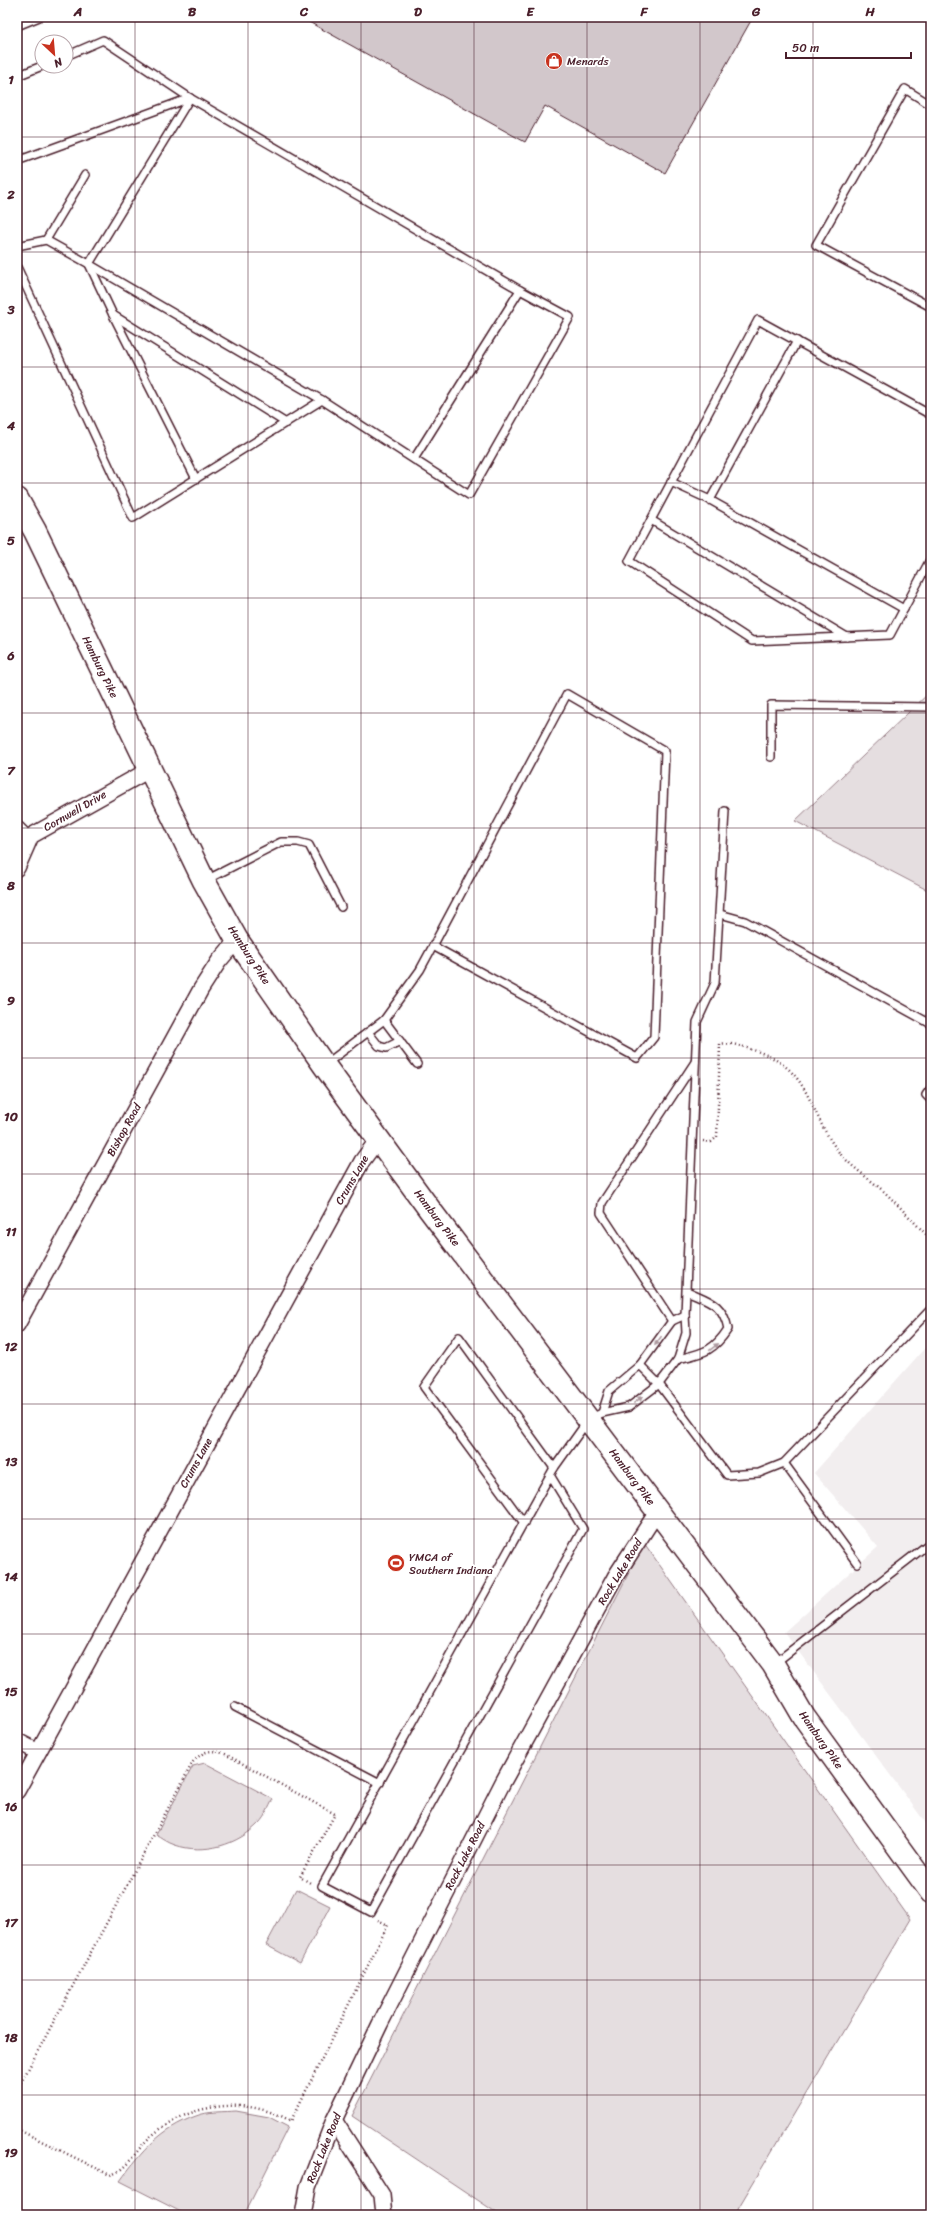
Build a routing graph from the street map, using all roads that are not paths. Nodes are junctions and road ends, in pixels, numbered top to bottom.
1 (39, 17) edge
2 (17, 26) edge
3 (74, 53) edge
4 (34, 69) edge
5 (17, 76) edge
6 (190, 98) junction
7 (931, 104) edge
8 (17, 161) edge
9 (84, 175) dead end
10 (46, 240) junction
11 (17, 246) edge
12 (89, 264) junction
13 (17, 267) edge
14 (520, 290) junction
15 (931, 307) edge
16 (113, 315) junction
17 (797, 341) junction
18 (322, 400) junction
19 (931, 415) edge
20 (286, 423) junction
21 (414, 460) junction
22 (196, 479) junction
23 (671, 482) junction
24 (17, 499) edge
25 (710, 500) junction
26 (651, 520) junction
27 (931, 558) edge
28 (904, 609) junction
29 (847, 637) junction
30 (931, 707) edge
31 (771, 757) dead end
32 (149, 770) junction
33 (726, 811) dead end
34 (17, 829) edge
35 (28, 840) junction
36 (17, 868) edge
37 (204, 881) junction
38 (341, 907) dead end
39 (720, 914) junction
40 (237, 940) junction
41 (433, 946) junction
42 (384, 1020) junction
43 (931, 1024) edge
44 (368, 1032) junction
45 (400, 1041) junction
46 (696, 1062) junction
47 (417, 1064) dead end
48 (324, 1065) junction
49 (931, 1088) edge
50 (931, 1100) edge
51 (379, 1138) junction
52 (687, 1291) junction
53 (931, 1309) edge
54 (685, 1315) junction
55 (672, 1321) junction
56 (17, 1325) edge
57 (678, 1359) junction
58 (640, 1365) junction
59 (659, 1384) junction
60 (595, 1416) junction
61 (784, 1463) junction
62 (552, 1472) junction
63 (657, 1512) junction
64 (524, 1523) junction
65 (931, 1542) edge
66 (857, 1563) dead end
67 (773, 1664) junction
68 (235, 1707) dead end
69 (17, 1741) edge
70 (38, 1752) junction
71 (380, 1783) junction
72 (17, 1791) edge
73 (931, 1892) edge
74 (334, 2120) junction
75 (303, 2215) edge
76 (384, 2215) edge

1 - 2 lane
3 - 6 lane
4 - 5 lane
6 - 8 lane
6 - 12 lane
6 - 14 lane
7 - 15 lane
9 - 10 lane
10 - 11 lane
10 - 12 lane
12 - 16 lane
12 - 18 lane
13 - 22 lane
14 - 21 lane
14 - 21 lane
16 - 20 lane
16 - 22 lane
17 - 19 lane
17 - 23 lane
17 - 25 lane
18 - 20 lane
18 - 21 lane
20 - 22 lane
23 - 25 lane
23 - 26 lane
24 - 32 main road, Hamburg Pike
25 - 28 lane
26 - 29 lane
26 - 29 lane
27 - 28 lane
28 - 29 lane
30 - 31 lane
32 - 35 street, Cornwell Drive
32 - 37 main road, Hamburg Pike
33 - 39 lane
34 - 35 street
35 - 36 street
37 - 38 lane
37 - 40 main road, Hamburg Pike
39 - 43 lane
39 - 46 lane
40 - 48 main road, Hamburg Pike
40 - 56 street, Bishop Road
41 - 41 lane
41 - 42 lane
42 - 44 lane
42 - 45 lane
44 - 45 lane
44 - 48 lane
45 - 47 lane
46 - 52 lane
46 - 55 lane
48 - 51 main road, Hamburg Pike
49 - 50 lane
51 - 60 main road, Hamburg Pike
51 - 70 street, Crums Lane
52 - 54 lane
57 -> 52 lane
53 - 61 lane
54 - 55 lane
54 - 57 lane
55 -> 58 lane
57 - 59 lane
58 - 59 lane
58 - 60 lane
60 -> 59 lane
59 - 61 lane
60 - 62 lane
60 - 63 main road, Hamburg Pike
61 - 66 lane
62 - 64 lane
62 - 64 lane
62 - 71 lane
63 - 67 main road, Hamburg Pike
63 - 74 street, Rock Lake Road
64 - 71 lane
65 - 67 lane
67 - 73 main road, Hamburg Pike
68 - 71 lane
69 - 70 street
70 - 72 street, Crums Lane
74 - 75 street, Rock Lake Road
74 - 76 street

